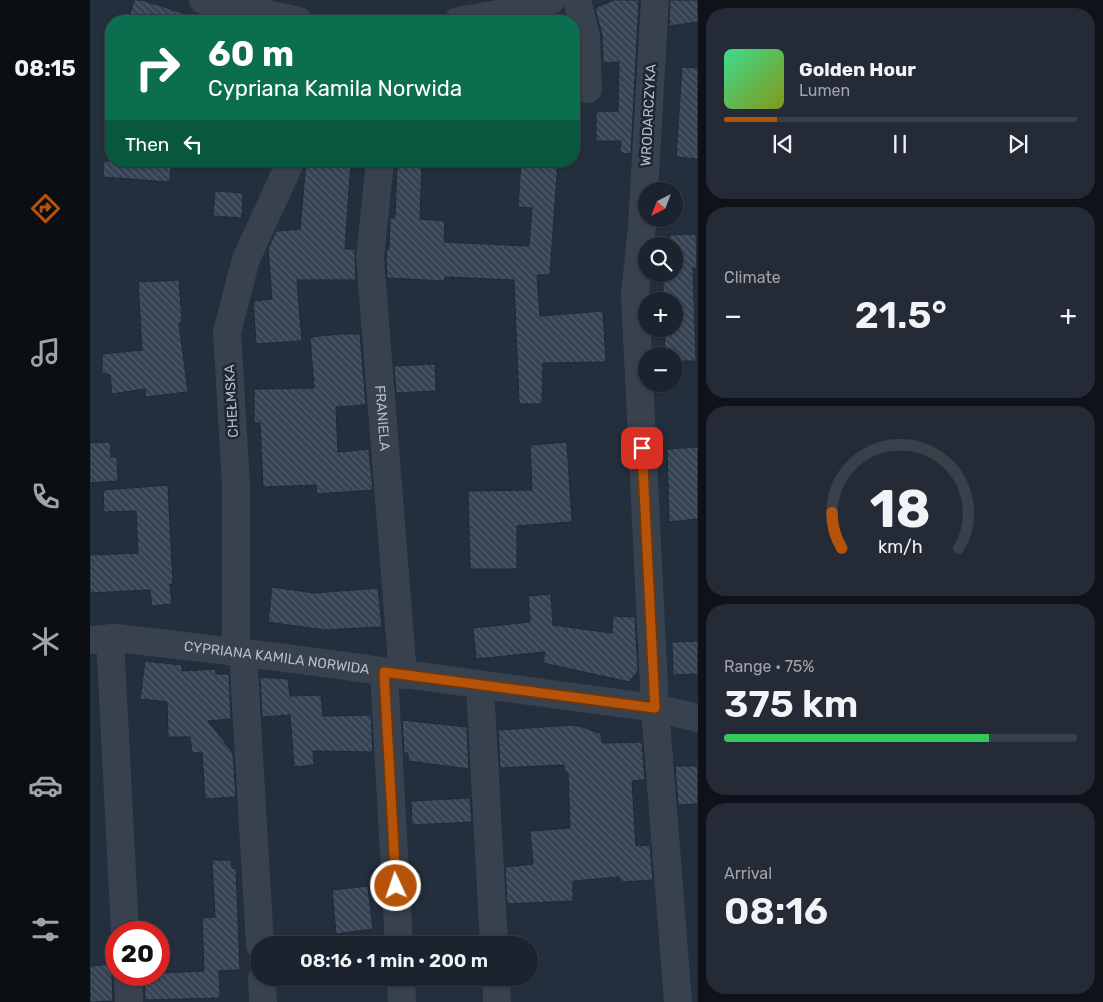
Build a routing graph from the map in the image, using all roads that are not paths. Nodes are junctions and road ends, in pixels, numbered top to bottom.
1 (203, 0) edge
2 (551, 0) edge
3 (577, 0) edge
4 (655, 0) edge
5 (272, 15) edge
6 (496, 15) edge
7 (588, 89) dead end
8 (288, 167) edge
9 (379, 167) edge
10 (100, 639) edge
11 (240, 652) junction
12 (394, 673) junction
13 (480, 685) junction
14 (655, 708) junction
15 (698, 718) edge
16 (124, 921) edge
17 (259, 936) edge
18 (399, 936) edge
19 (494, 936) edge
20 (128, 986) edge
21 (262, 986) edge
22 (401, 986) edge
23 (497, 986) edge
24 (129, 1002) edge
25 (263, 1002) edge
26 (402, 1002) edge
27 (498, 1002) edge
28 (678, 1002) edge

1 - 5 street
2 - 6 street
3 - 7 street
4 - 14 street, WRODARCZYKA
8 - 11 street, CHEŁMSKA
9 - 12 street, FRANIELA
10 - 11 street, CYPRIANA KAMILA NORWIDA
10 - 16 street
11 - 12 street, CYPRIANA KAMILA NORWIDA
11 - 17 street, CHEŁMSKA
12 - 13 street, CYPRIANA KAMILA NORWIDA
12 - 18 street, FRANIELA
13 - 14 street, CYPRIANA KAMILA NORWIDA
13 - 19 street
14 - 15 street, CYPRIANA KAMILA NORWIDA
14 - 28 street, WRODARCZYKA
20 - 24 street
21 - 25 street
22 - 26 street
23 - 27 street

